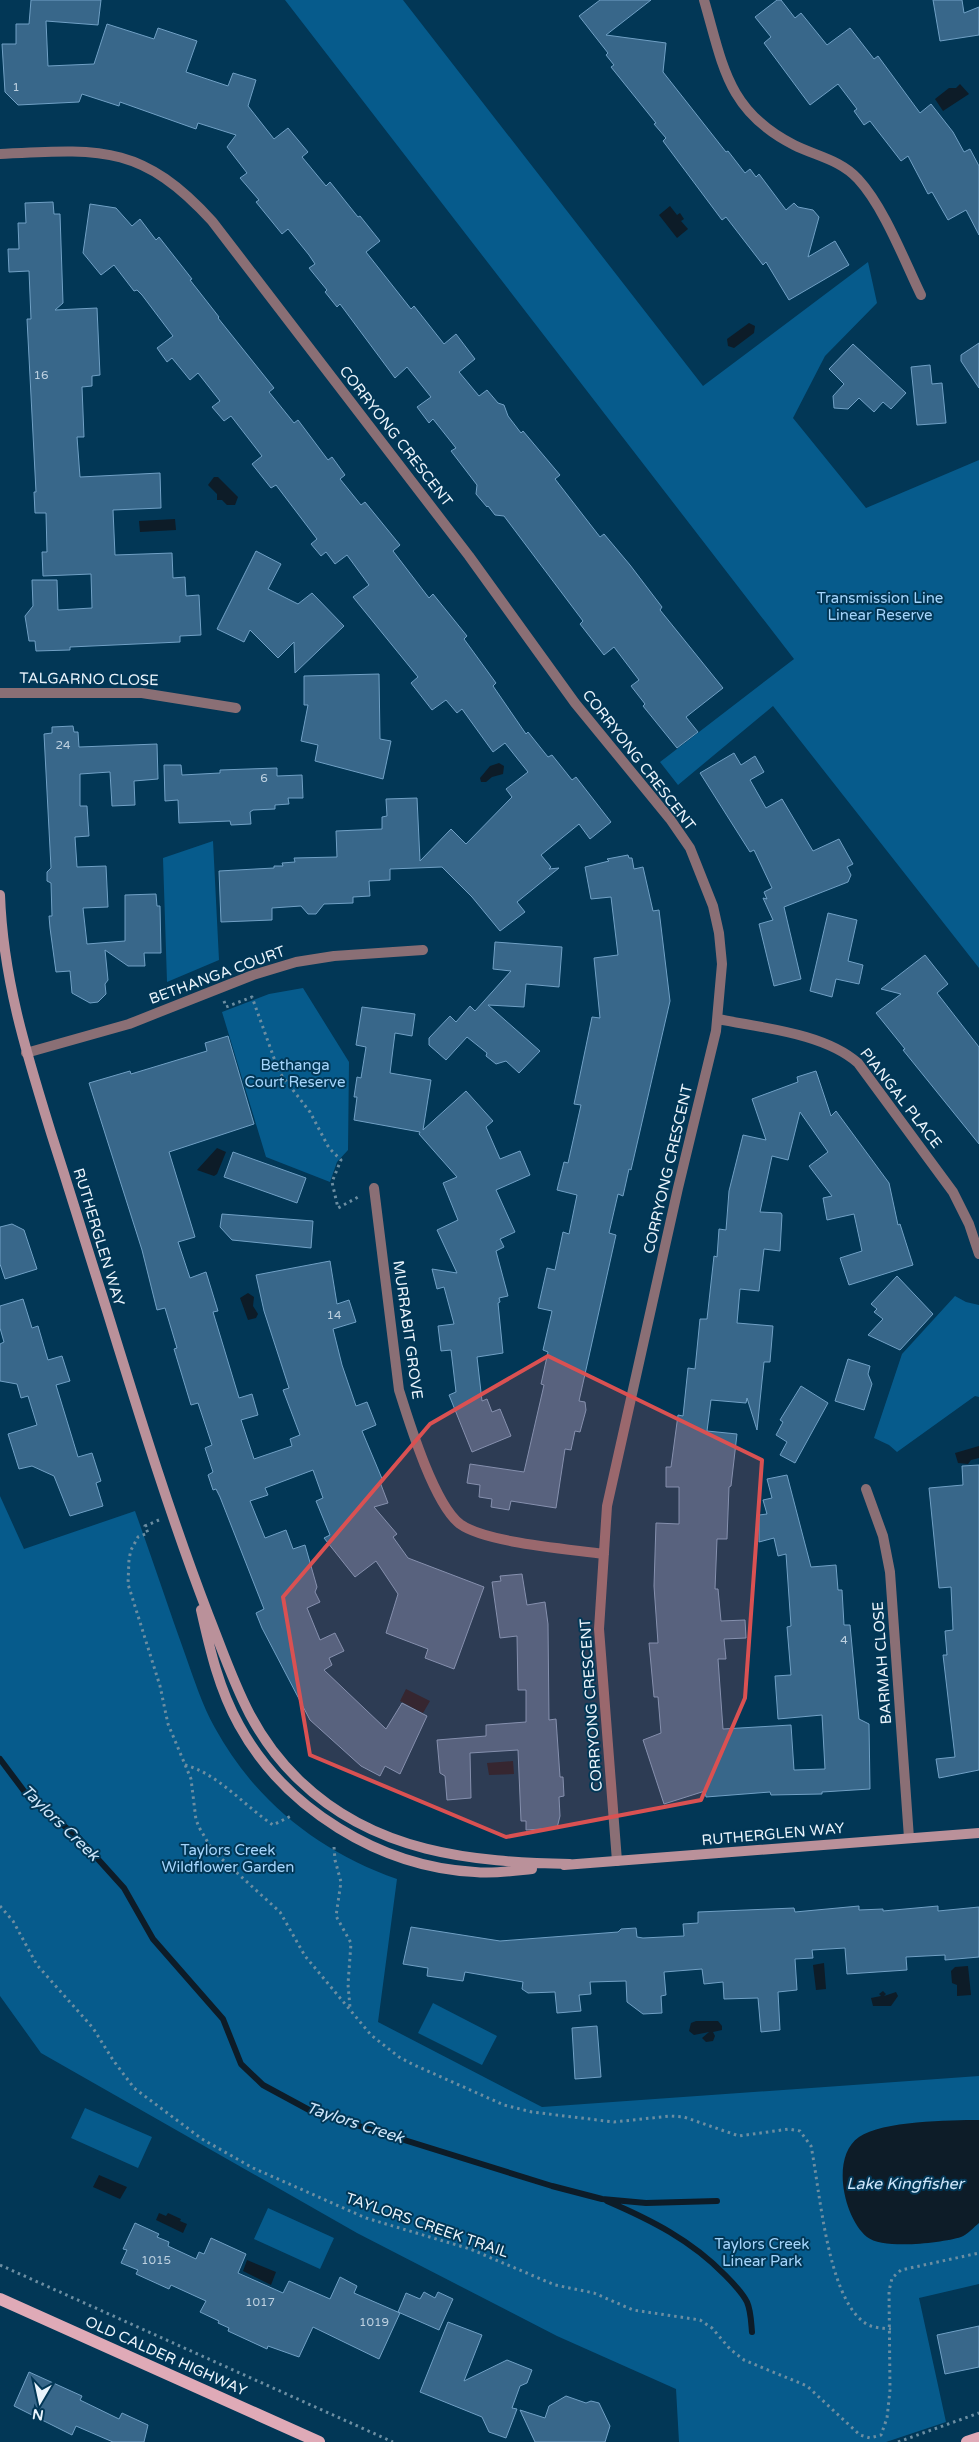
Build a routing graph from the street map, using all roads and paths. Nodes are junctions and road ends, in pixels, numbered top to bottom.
1 (704, 0) edge
2 (0, 154) edge
3 (921, 295) dead end
4 (0, 693) edge
5 (236, 708) dead end
6 (0, 895) edge
7 (423, 950) dead end
8 (3, 971) edge
9 (218, 988) junction
10 (718, 1019) junction
11 (26, 1053) junction
12 (374, 1188) joint
13 (979, 1254) edge
14 (866, 1489) dead end
15 (171, 1516) junction
16 (604, 1554) junction
17 (196, 1582) junction
18 (184, 1765) junction
19 (291, 1816) dead end
20 (979, 1833) edge
21 (910, 1838) junction
22 (334, 1847) dead end
23 (617, 1861) junction
24 (570, 1864) junction
25 (0, 1906) edge
26 (350, 2009) junction
27 (979, 2253) edge
28 (0, 2265) edge
29 (0, 2299) edge
30 (891, 2329) junction
31 (979, 2413) edge
32 (877, 2437) junction
33 (979, 2438) edge
34 (319, 2442) edge
35 (393, 2442) edge
36 (879, 2442) edge
37 (898, 2442) edge
38 (967, 2442) edge

1 - 3 street
2 - 10 street, CORRYONG CRESCENT
4 - 5 street, TALGARNO CLOSE
6 - 8 street, RUTHERGLEN WAY
7 - 9 street, BETHANGA COURT
8 - 11 street, RUTHERGLEN WAY
9 - 11 street, BETHANGA COURT
9 - 12 path
10 - 13 street, PIANGAL PLACE
10 - 16 street, CORRYONG CRESCENT
11 - 15 street, RUTHERGLEN WAY
12 - 16 street, MURRABIT GROVE
14 - 21 street, BARMAH CLOSE
15 - 17 street, RUTHERGLEN WAY
15 - 18 path
16 - 23 street, CORRYONG CRESCENT
17 - 24 street, RUTHERGLEN WAY
17 - 24 street, RUTHERGLEN WAY
18 - 19 path
18 - 26 path
20 - 21 street, RUTHERGLEN WAY
21 - 23 street, RUTHERGLEN WAY
22 - 26 path
23 - 24 street, RUTHERGLEN WAY
25 - 32 path, TAYLORS CREEK TRAIL
26 - 30 path
27 - 30 path
28 - 35 path
29 - 34 main road, OLD CALDER HIGHWAY
30 - 32 path
31 - 37 path
32 - 36 path
33 - 38 main road

